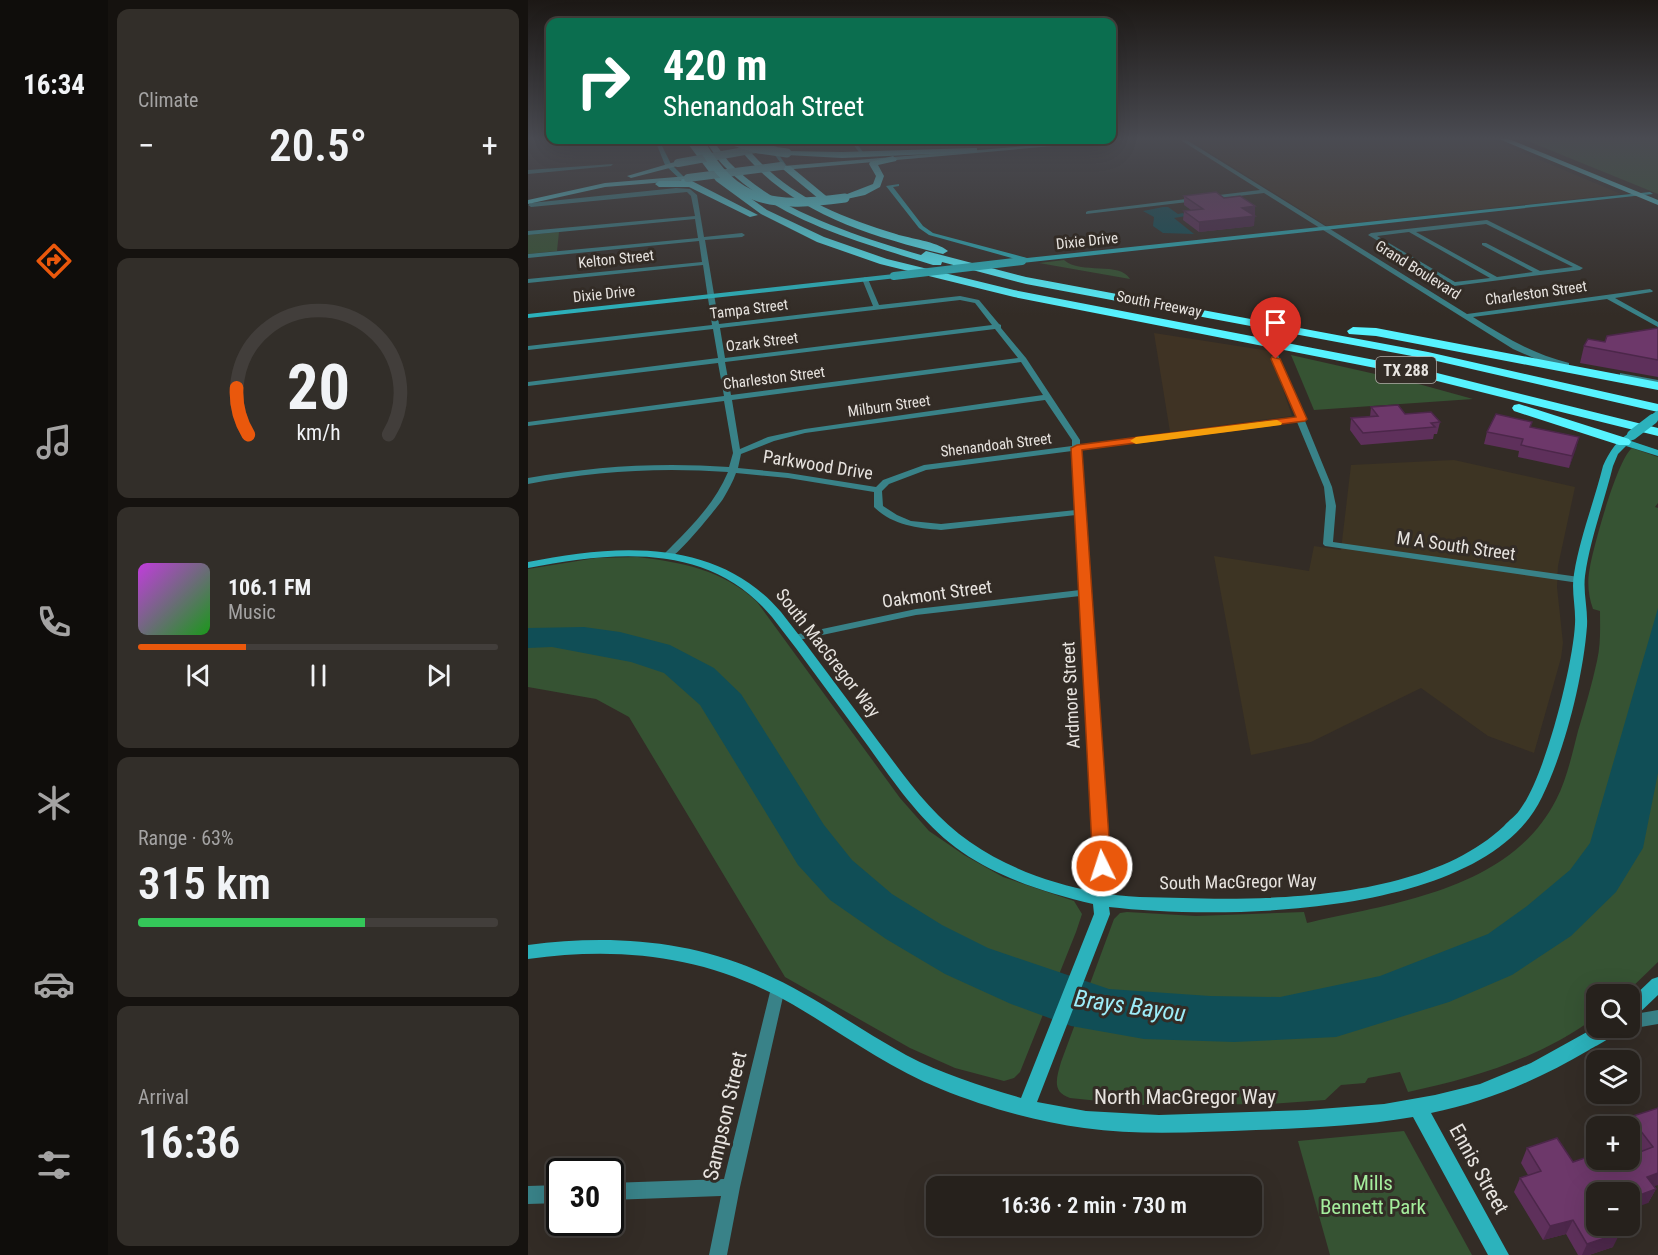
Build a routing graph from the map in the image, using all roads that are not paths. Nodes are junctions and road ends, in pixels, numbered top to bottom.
1 (551, 198) edge
2 (569, 198) edge
3 (569, 198) edge
4 (694, 198) edge
5 (714, 198) edge
6 (742, 198) edge
7 (756, 198) edge
8 (773, 198) edge
9 (785, 198) edge
10 (801, 198) edge
11 (821, 198) edge
12 (846, 198) edge
13 (898, 198) edge
14 (1213, 198) edge
15 (1277, 198) edge
16 (1614, 198) edge
17 (529, 204) edge
18 (1088, 213) dead end
19 (698, 217) junction
20 (1434, 217) junction
21 (1453, 225) junction
22 (1445, 226) junction
23 (873, 229) junction
24 (1328, 229) junction
25 (1411, 230) junction
26 (528, 233) edge
27 (742, 235) dead end
28 (815, 237) junction
29 (702, 239) junction
30 (1484, 244) dead end
31 (528, 256) edge
32 (1026, 261) junction
33 (706, 263) junction
34 (1539, 273) junction
35 (865, 279) junction
36 (1497, 279) junction
37 (528, 281) edge
38 (1650, 291) dead end
39 (711, 296) junction
40 (1609, 297) junction
41 (973, 299) joint
42 (877, 308) junction
43 (528, 316) edge
44 (1467, 316) junction
45 (1658, 325) edge
46 (999, 326) junction
47 (716, 327) junction
48 (1185, 327) junction
49 (528, 348) edge
50 (1275, 357) dead end
51 (720, 360) junction
52 (1023, 360) junction
53 (528, 384) edge
54 (726, 398) junction
55 (1048, 398) junction
56 (1656, 399) edge
57 (1302, 419) junction
58 (1658, 422) edge
59 (528, 424) edge
60 (1629, 429) junction
61 (1658, 432) edge
62 (1077, 448) junction
63 (737, 453) junction
64 (1658, 453) edge
65 (735, 470) junction
66 (528, 481) edge
67 (878, 490) junction
68 (1082, 512) junction
69 (667, 556) junction
70 (528, 565) edge
71 (1579, 580) junction
72 (1086, 592) junction
73 (794, 638) junction
74 (1101, 899) junction
75 (528, 952) edge
76 (1658, 984) edge
77 (778, 988) junction
78 (1640, 1001) edge
79 (1658, 1017) edge
80 (1640, 1020) edge
81 (1594, 1038) edge
82 (1417, 1106) junction
83 (1026, 1108) junction
84 (731, 1187) junction
85 (624, 1191) edge
86 (546, 1194) edge
87 (528, 1195) edge
88 (718, 1255) edge
89 (1499, 1255) edge

1 - 17 main road
2 - 17 main road
3 - 17 street
4 - 19 street
5 - 28 highway
6 - 28 highway, South Freeway / TX 288
7 - 12 highway, bridge
8 - 60 highway
9 - 56 highway
10 - 23 highway, South Freeway
11 - 23 highway
13 - 32 main road
14 - 18 street
15 - 24 street, Grand Boulevard
16 - 20 main road, Dixie Drive
19 - 26 street
19 - 29 street
20 - 21 street
20 - 22 street
20 - 24 main road, Dixie Drive
21 - 22 street
21 - 34 street
22 - 25 street
23 - 56 highway, South Freeway
24 - 32 main road, Dixie Drive
24 - 44 street, Grand Boulevard
25 - 36 street
25 - 36 street
27 - 29 street
28 - 48 highway, South Freeway / TX 288
29 - 31 street
29 - 33 street
30 - 34 street
32 - 35 main road, Dixie Drive, bridge
33 - 37 street, Kelton Street
33 - 39 street
34 - 36 street
35 - 39 main road, Dixie Drive
35 - 42 street
38 - 40 street, Charleston Street
39 - 43 main road, Dixie Drive
39 - 47 street
40 - 44 street, Charleston Street
40 - 45 street
41 - 42 street, Tampa Street
41 - 46 street, Ardmore Street
42 - 47 street, Tampa Street
44 - 56 street, Grand Boulevard
46 - 51 street, Ozark Street
46 - 52 street, Ardmore Street
47 - 49 street, Tampa Street
47 - 51 street
48 - 60 highway
48 - 60 highway, South Freeway / TX 288
50 - 57 street
51 - 53 street, Ozark Street
51 - 54 street
52 - 54 street, Charleston Street
52 - 55 street, Ardmore Street
54 - 59 street, Charleston Street
54 - 63 street
55 - 62 street, Ardmore Street
55 - 63 street, Milburn Street
56 - 60 main road, South MacGregor Way, bridge
57 - 62 street, Shenandoah Street
57 - 71 street, M A South Street
58 - 60 highway
60 - 61 highway, South Freeway / TX 288
60 - 64 main road
60 - 71 main road, South MacGregor Way
62 - 67 street, Shenandoah Street
62 - 68 street, Ardmore Street
63 - 65 street
65 - 66 street, Parkwood Drive
65 - 67 street, Parkwood Drive
65 - 69 street
67 - 68 street, Parkwood Drive
68 - 72 street, Ardmore Street
69 - 70 main road, South MacGregor Way
69 - 73 main road, South MacGregor Way
71 - 74 main road, South MacGregor Way
72 - 73 street, Oakmont Street
72 - 74 street, Ardmore Street
73 - 74 main road, South MacGregor Way
74 - 83 main road, Ardmore Street
75 - 77 main road, North MacGregor Way
76 - 78 main road
77 - 83 main road, North MacGregor Way
77 - 84 street, Sampson Street
79 - 80 street
81 - 82 main road, North MacGregor Way
82 - 83 main road, North MacGregor Way
82 - 89 main road, Ennis Street
84 - 85 street
84 - 88 street, Sampson Street
86 - 87 street

